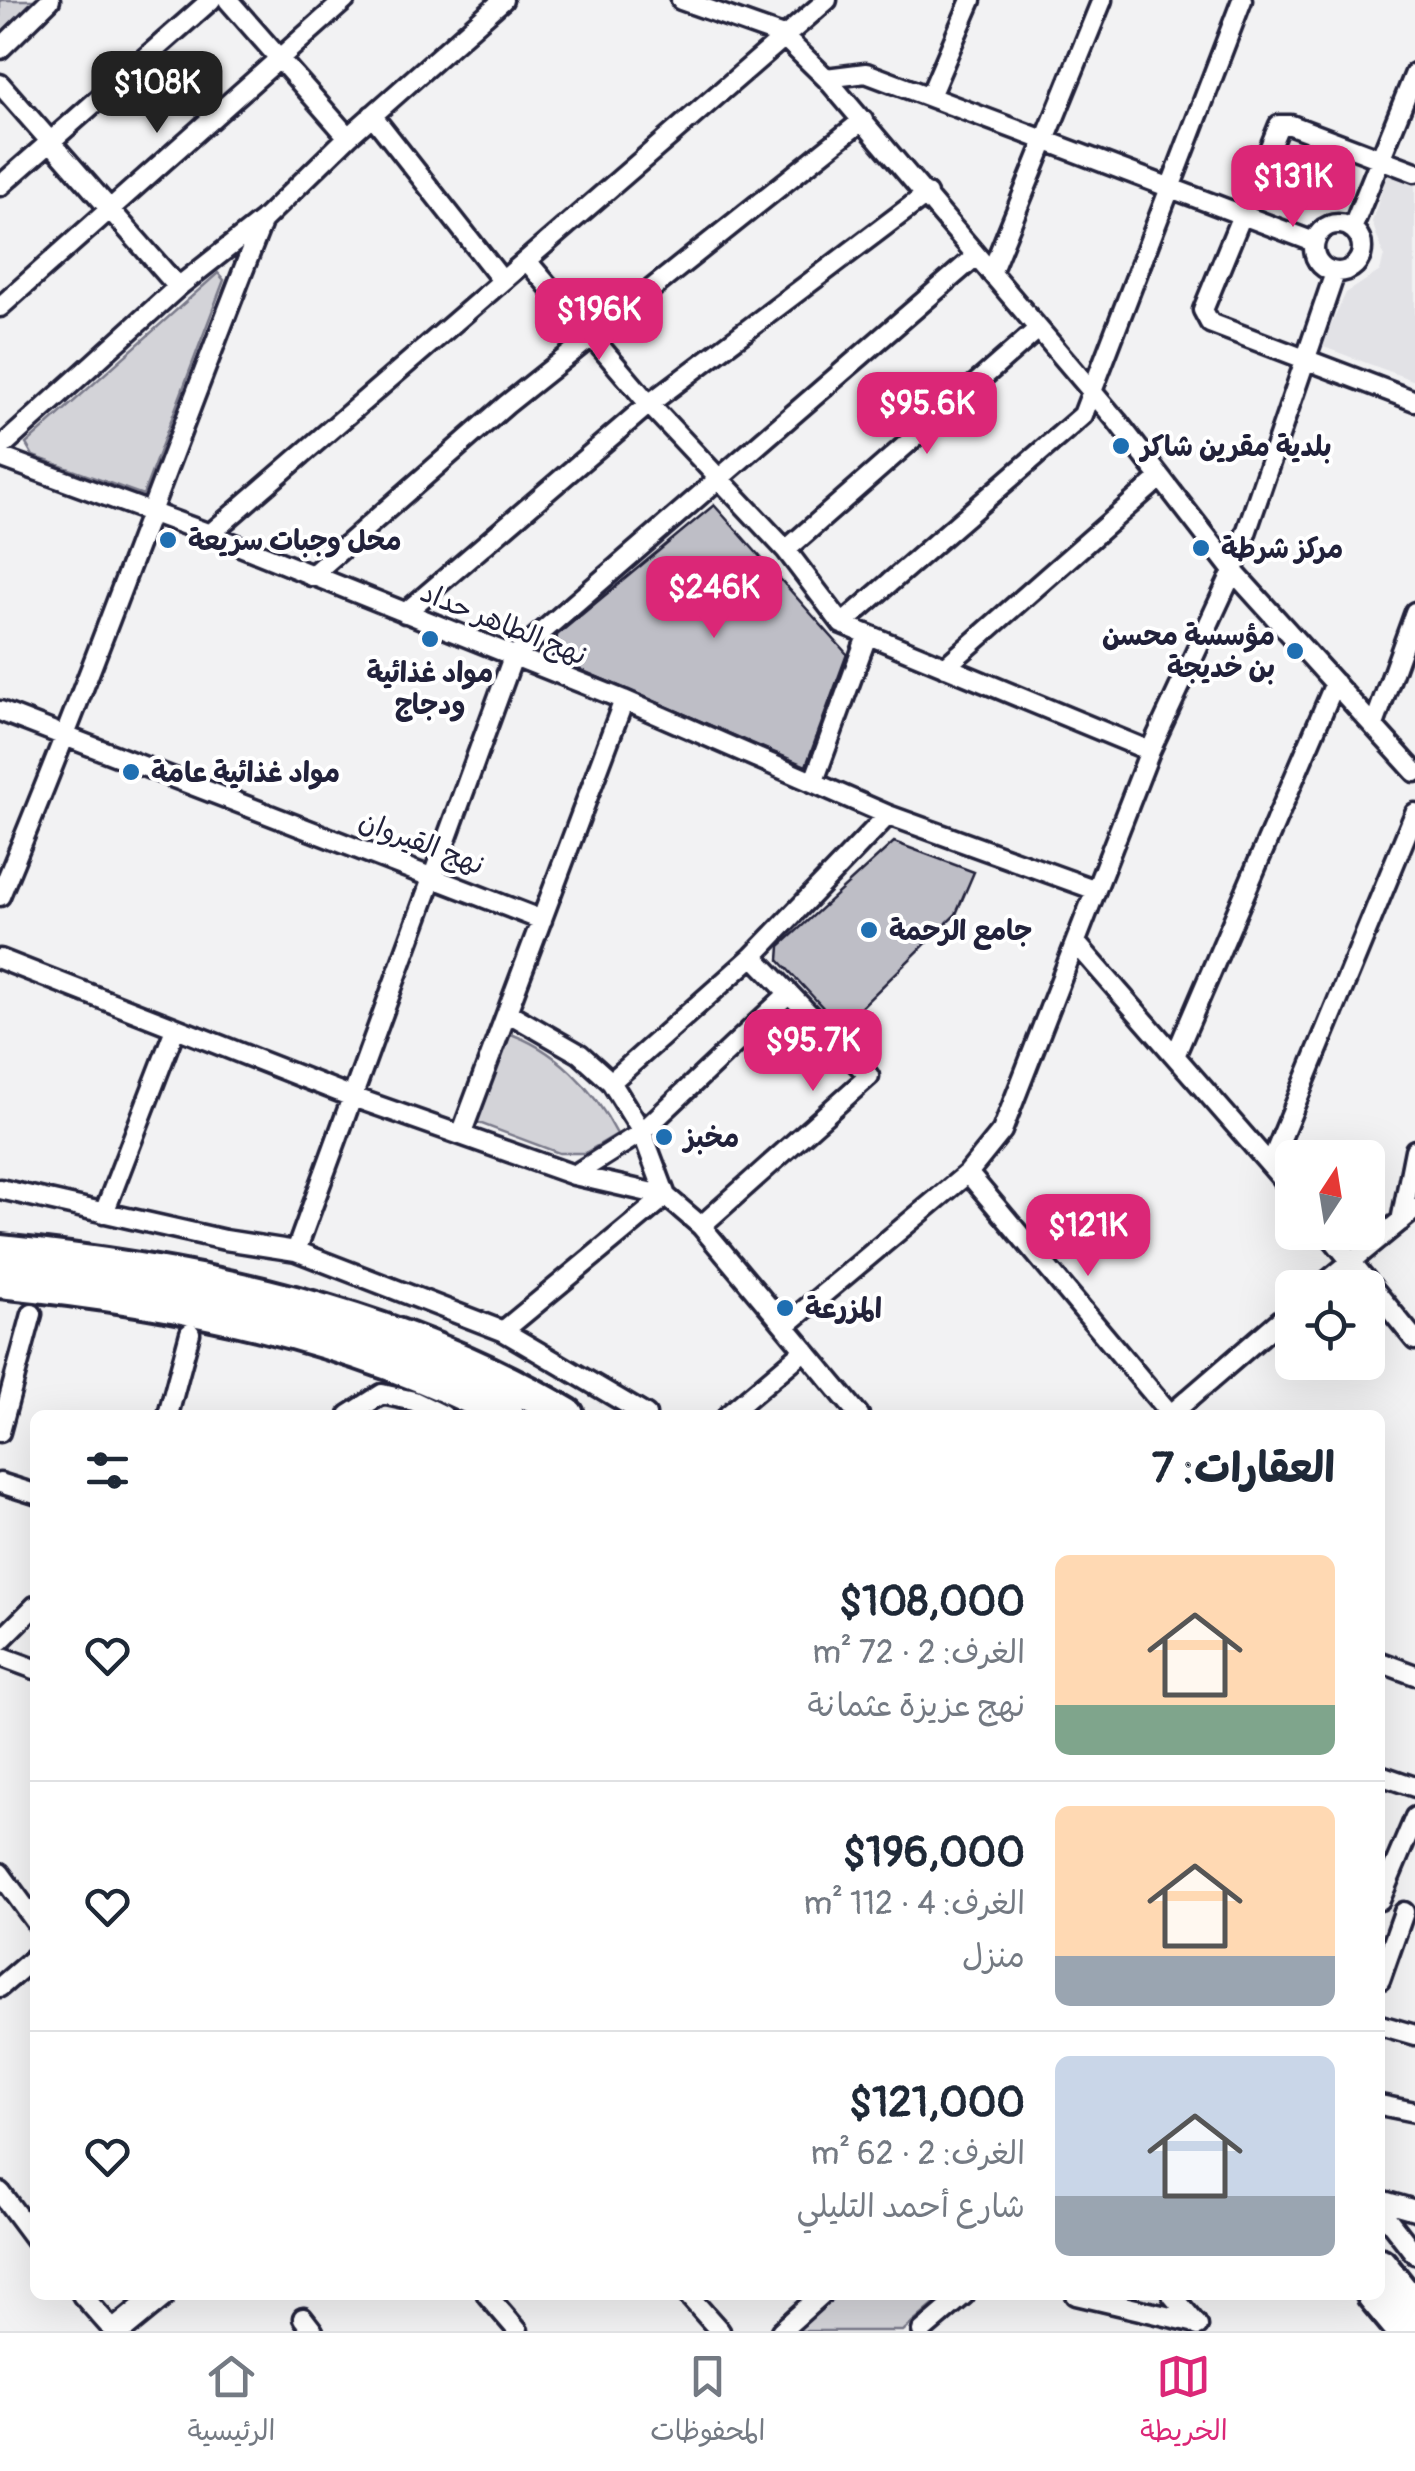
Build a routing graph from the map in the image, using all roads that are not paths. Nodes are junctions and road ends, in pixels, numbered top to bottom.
1 (50, 0) edge
2 (211, 0) edge
3 (228, 0) edge
4 (345, 0) edge
5 (503, 0) edge
6 (681, 0) edge
7 (827, 0) edge
8 (971, 0) edge
9 (1102, 0) edge
10 (1242, 0) edge
11 (784, 36) junction
12 (0, 49) edge
13 (278, 58) junction
14 (1415, 73) edge
15 (826, 78) junction
16 (0, 84) edge
17 (930, 96) junction
18 (372, 115) junction
19 (863, 120) junction
20 (348, 137) junction
21 (1048, 138) junction
22 (50, 142) junction
23 (1380, 159) junction
24 (1415, 172) edge
25 (0, 186) edge
26 (1168, 186) junction
27 (927, 194) junction
28 (108, 212) junction
29 (1241, 214) junction
30 (263, 220) junction
31 (1352, 229) junction
32 (1314, 242) junction
33 (976, 256) junction
34 (527, 261) junction
35 (1335, 272) junction
36 (991, 273) junction
37 (501, 279) junction
38 (178, 286) junction
39 (0, 308) edge
40 (1038, 329) junction
41 (592, 338) junction
42 (1305, 359) junction
43 (1090, 395) junction
44 (1415, 400) edge
45 (649, 404) junction
46 (0, 448) edge
47 (0, 457) edge
48 (721, 478) junction
49 (1160, 478) junction
50 (148, 510) junction
51 (210, 534) junction
52 (786, 550) junction
53 (1233, 572) junction
54 (311, 576) junction
55 (1415, 612) edge
56 (405, 613) junction
57 (842, 624) junction
58 (867, 636) junction
59 (513, 656) junction
60 (945, 667) junction
61 (1336, 683) junction
62 (624, 700) junction
63 (0, 711) edge
64 (1374, 724) junction
65 (67, 736) junction
66 (1150, 751) junction
67 (1415, 772) edge
68 (814, 781) junction
69 (1415, 812) edge
70 (888, 815) junction
71 (433, 875) junction
72 (1096, 890) junction
73 (0, 896) edge
74 (542, 920) junction
75 (1077, 944) junction
76 (753, 956) junction
77 (0, 960) edge
78 (789, 992) junction
79 (507, 1012) junction
80 (174, 1029) junction
81 (1175, 1056) junction
82 (611, 1082) junction
83 (350, 1096) junction
84 (462, 1132) junction
85 (642, 1132) junction
86 (1415, 1150) edge
87 (1271, 1163) junction
88 (1275, 1168) edge
89 (968, 1173) junction
90 (574, 1175) junction
91 (0, 1189) edge
92 (666, 1196) junction
93 (104, 1213) junction
94 (1408, 1215) edge
95 (700, 1226) junction
96 (296, 1250) junction
97 (1341, 1250) edge
98 (0, 1252) edge
99 (1350, 1261) junction
100 (1340, 1270) edge
101 (0, 1281) edge
102 (32, 1314) dead end
103 (1275, 1325) edge
104 (784, 1326) junction
105 (504, 1330) junction
106 (190, 1333) dead end
107 (1415, 1340) edge
108 (805, 1350) junction
109 (169, 1410) edge
110 (357, 1410) edge
111 (433, 1410) edge
112 (495, 1410) edge
113 (560, 1410) edge
114 (638, 1410) edge
115 (734, 1410) edge
116 (855, 1410) edge
117 (1166, 1410) edge
118 (1176, 1410) edge
119 (0, 1432) edge
120 (0, 1483) edge
121 (30, 1492) edge
122 (30, 1611) edge
123 (0, 1641) edge
124 (0, 1656) edge
125 (30, 1659) edge
126 (1385, 1664) edge
127 (1415, 1675) edge
128 (1385, 1776) edge
129 (1415, 1787) edge
130 (1415, 1817) edge
131 (0, 1874) edge
132 (1385, 1890) edge
133 (1385, 1904) edge
134 (30, 1914) edge
135 (1409, 1914) edge
136 (30, 1961) edge
137 (1385, 1969) edge
138 (0, 1987) edge
139 (1385, 2026) edge
140 (1415, 2035) edge
141 (1385, 2107) edge
142 (1415, 2112) edge
143 (0, 2192) edge
144 (1385, 2201) edge
145 (1415, 2210) edge
146 (1385, 2215) edge
147 (30, 2232) edge
148 (1415, 2254) edge
149 (1385, 2271) edge
150 (87, 2300) edge
151 (154, 2300) edge
152 (491, 2300) edge
153 (692, 2300) edge
154 (815, 2300) edge
155 (958, 2300) edge
156 (1095, 2300) edge
157 (1176, 2300) edge
158 (1378, 2300) edge
159 (1415, 2309) edge
160 (1198, 2327) edge
161 (116, 2331) edge
162 (518, 2331) edge
163 (720, 2331) edge
164 (781, 2331) edge
165 (922, 2331) edge
166 (1404, 2331) edge

1 - 12 street
2 - 22 street
3 - 13 street
4 - 13 street
5 - 18 street
6 - 11 street
7 - 11 street
8 - 17 street
9 - 21 street
10 - 26 street
11 - 15 street
11 - 34 street
13 - 20 street
13 - 28 street
14 - 23 street
15 - 17 street
15 - 19 street
16 - 22 street
17 - 21 street
18 - 20 street
18 - 37 street
19 - 27 street
19 - 41 street
20 - 30 street
21 - 26 street
21 - 36 street
22 - 25 street
22 - 28 street
23 - 24 street
23 - 29 street
23 - 31 street
26 - 29 street
26 - 43 street
27 - 33 street
27 - 45 street
28 - 38 street
28 - 39 street
29 - 32 street
29 - 42 street
30 - 38 street
30 - 50 street
31 - 32 street
31 - 35 street
32 - 35 street
33 - 36 street
33 - 48 street
34 - 37 street
34 - 41 street
35 - 42 street
36 - 40 street
37 - 51 street
38 - 46 street
40 - 43 street
40 - 52 street
41 - 45 street
41 - 54 street
42 - 44 street
42 - 53 street
43 - 49 street
43 - 57 street
45 - 48 street
45 - 56 street
47 - 50 street, نهج الطاهر حداد
48 - 52 street
48 - 59 street
49 - 53 street
49 - 60 street
50 - 51 street, نهج الطاهر حداد
50 - 65 street
51 - 54 street, نهج الطاهر حداد
52 - 57 street
53 - 61 street
53 - 66 street
54 - 56 street, نهج الطاهر حداد
55 - 64 street
56 - 59 street, نهج الطاهر حداد
57 - 58 street
58 - 60 street
58 - 68 street
59 - 62 street, نهج الطاهر حداد
59 - 71 street
60 - 66 street
61 - 64 street
61 - 81 street
62 - 68 street, نهج الطاهر حداد
62 - 74 street
63 - 65 street, نهج القيروان
64 - 67 street
65 - 71 street, نهج القيروان
65 - 73 street
66 - 72 street
68 - 70 street, نهج الطاهر حداد
69 - 87 street
70 - 72 street, نهج الطاهر حداد
70 - 76 street
71 - 74 street, نهج القيروان
71 - 83 street
72 - 75 street
74 - 79 street
75 - 81 street
75 - 89 street
76 - 78 street
76 - 82 street
77 - 80 street
78 - 85 street
78 - 95 street
79 - 82 street
79 - 84 street
80 - 83 street
80 - 93 street
81 - 87 street
82 - 85 street
83 - 84 street
83 - 96 street
84 - 90 street
85 - 90 street
85 - 92 street
86 - 94 street
87 - 88 street
89 - 104 street
89 - 117 street
90 - 92 street
91 - 93 street
92 - 95 street
92 - 105 street
93 - 96 street
94 - 99 street
95 - 104 street
96 - 105 street
97 - 99 street
98 - 113 highway
99 - 100 street
99 - 107 street
101 - 112 highway
102 - 119 street
103 - 118 street
104 - 108 street
105 - 114 street
106 - 109 street
108 - 115 street
108 - 116 street
110 - 111 street
120 - 121 street
122 - 123 street
124 - 125 street
126 - 127 street
128 - 129 street
130 - 132 street
131 - 134 street
133 - 135 street
135 - 137 street
136 - 138 street
139 - 140 street
141 - 142 street
143 - 147 street
144 - 145 street
146 - 148 street
149 - 159 highway
150 - 161 street
151 - 161 street
152 - 162 street
153 - 163 street
154 - 164 street
155 - 165 street
156 - 160 street
157 - 160 street
158 - 166 highway

